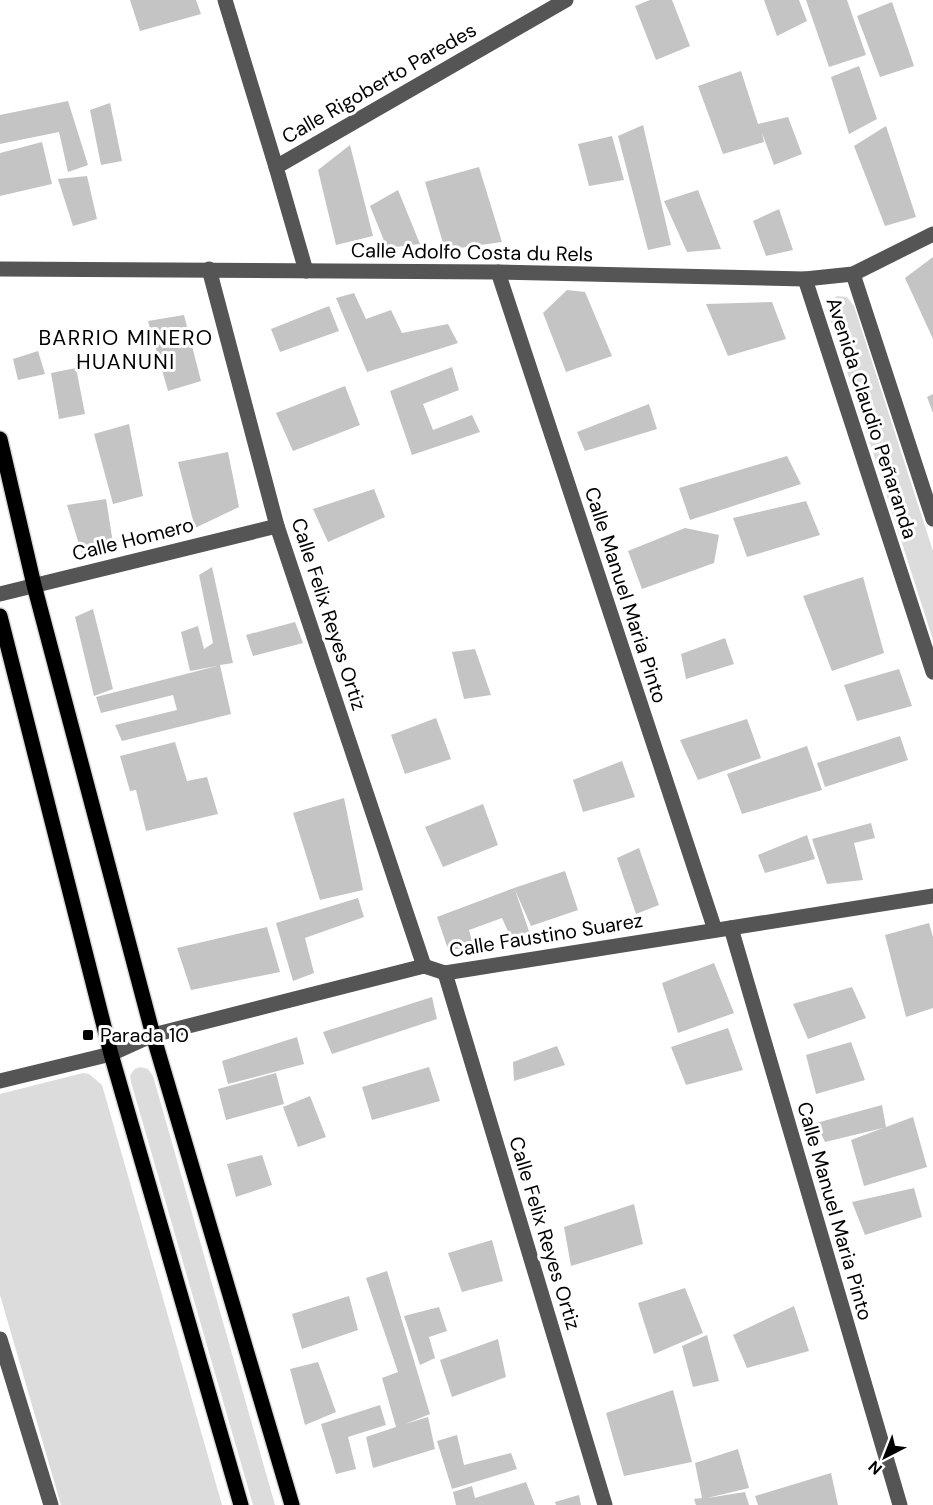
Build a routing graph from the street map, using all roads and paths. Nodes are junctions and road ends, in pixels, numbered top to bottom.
1 (225, 0) edge
2 (566, 0) edge
3 (276, 167) junction
4 (933, 234) edge
5 (0, 269) edge
6 (209, 269) junction
7 (306, 271) junction
8 (498, 272) junction
9 (853, 274) junction
10 (805, 279) junction
11 (0, 439) edge
12 (933, 519) edge
13 (277, 526) junction
14 (34, 585) junction
15 (0, 594) edge
16 (0, 616) edge
17 (933, 672) edge
18 (933, 896) edge
19 (723, 929) junction
20 (424, 966) junction
21 (445, 973) junction
22 (153, 1035) junction
23 (111, 1054) junction
24 (0, 1081) edge
25 (0, 1339) edge
26 (51, 1505) edge
27 (241, 1505) edge
28 (292, 1505) edge
29 (605, 1505) edge
30 (900, 1505) edge

1 - 3 street
2 - 3 street, Calle Rigoberto Paredes
3 - 7 street
4 - 9 street, Calle Adolfo Costa du Rels
5 - 6 street, Calle Adolfo Costa du Rels
6 - 7 street, Calle Adolfo Costa du Rels
6 - 13 street, Calle Felix Reyes Ortiz
7 - 8 street, Calle Adolfo Costa du Rels
8 - 10 street, Calle Adolfo Costa du Rels
8 - 19 street, Calle Manuel Maria Pinto
9 - 10 street, Calle Adolfo Costa du Rels
9 - 12 street, Avenida Claudio Peñaranda
10 - 17 street, Avenida Claudio Peñaranda
11 - 14 main road
13 - 14 street, Calle Homero
13 - 20 street, Calle Felix Reyes Ortiz
14 - 15 street, Calle Homero
14 - 22 main road
16 - 23 main road
18 - 19 street, Calle Faustino Suarez
19 - 21 street, Calle Faustino Suarez
19 - 30 street, Calle Manuel Maria Pinto
20 - 21 street, Calle Faustino Suarez
20 - 22 street, Calle Faustino Suarez
21 - 29 street, Calle Felix Reyes Ortiz
22 - 23 street, Calle Faustino Suarez
22 - 28 main road
23 - 24 street, Calle Faustino Suarez
23 - 27 main road
25 - 26 street

